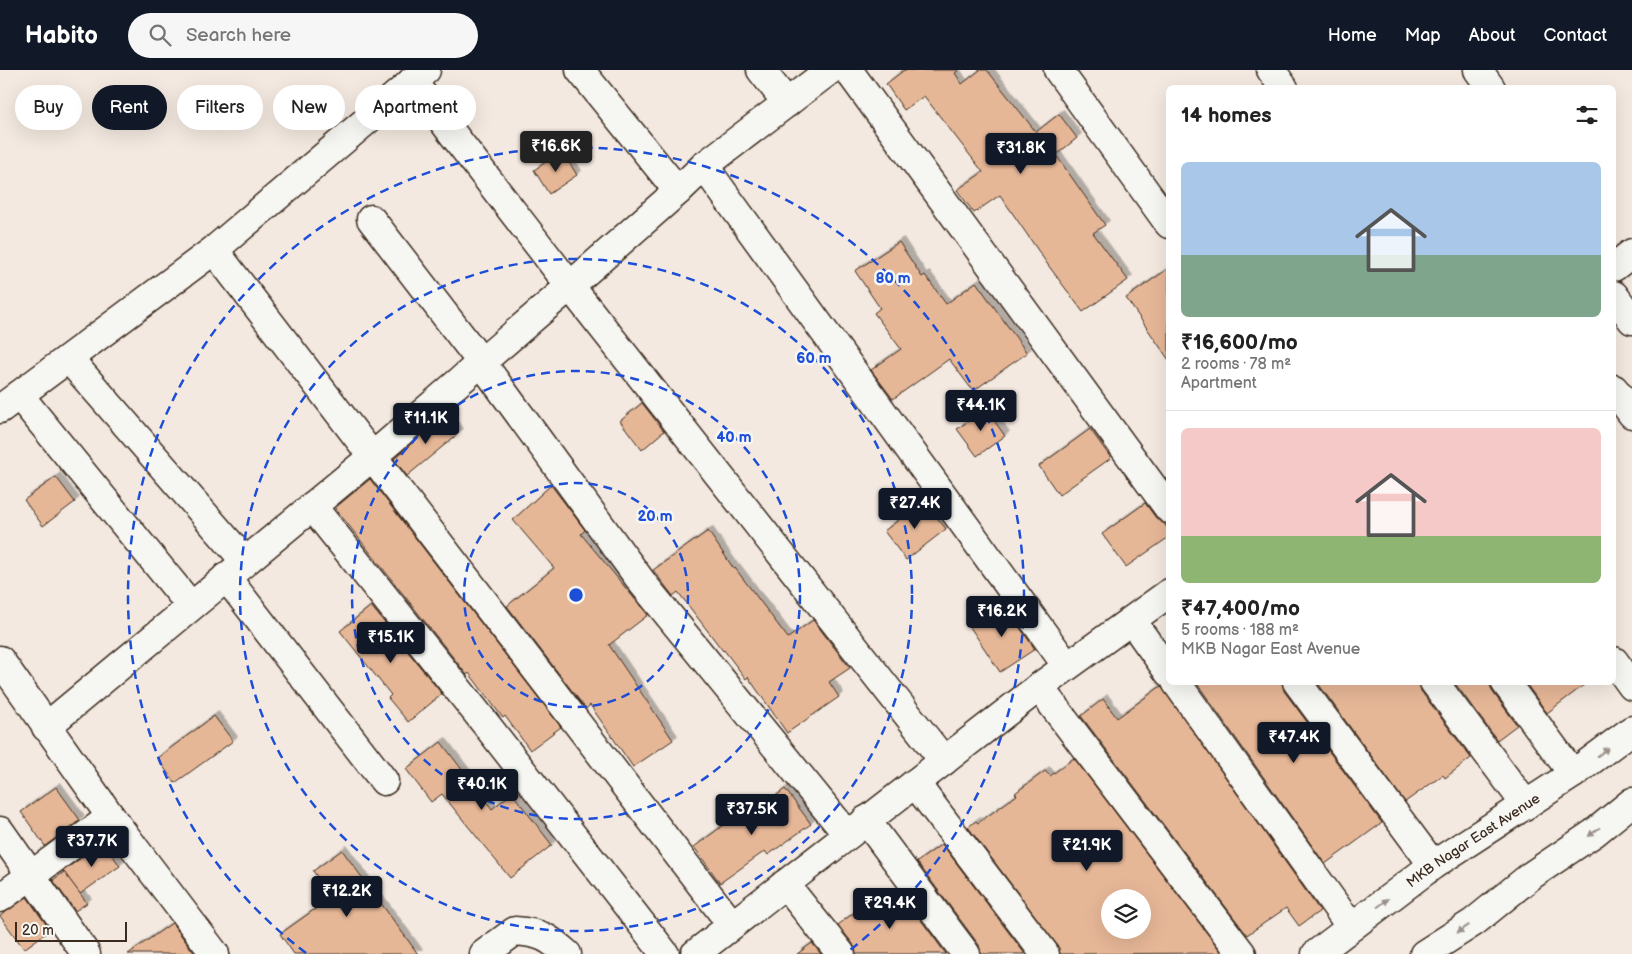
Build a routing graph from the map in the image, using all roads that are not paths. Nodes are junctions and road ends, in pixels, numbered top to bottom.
1 (580, 70) edge
2 (761, 70) edge
3 (830, 70) edge
4 (848, 70) edge
5 (1058, 70) edge
6 (1271, 70) edge
7 (1478, 70) edge
8 (419, 75) edge
9 (1282, 85) edge
10 (1489, 85) edge
11 (787, 103) junction
12 (704, 166) junction
13 (678, 191) junction
14 (371, 219) dead end
15 (1166, 220) edge
16 (214, 250) junction
17 (570, 286) junction
18 (1616, 298) edge
19 (1632, 320) edge
20 (69, 359) junction
21 (482, 363) junction
22 (1616, 392) edge
23 (9, 402) edge
24 (1632, 414) edge
25 (373, 456) junction
26 (1166, 505) edge
27 (312, 506) junction
28 (235, 569) junction
29 (1166, 595) edge
30 (191, 606) junction
31 (1132, 621) junction
32 (0, 660) edge
33 (1616, 664) edge
34 (1067, 666) junction
35 (1166, 669) edge
36 (1178, 685) edge
37 (1299, 685) edge
38 (1436, 685) edge
39 (1507, 685) edge
40 (1632, 686) edge
41 (1039, 687) junction
42 (46, 727) junction
43 (1632, 730) edge
44 (944, 761) junction
45 (1573, 774) junction
46 (384, 782) dead end
47 (915, 783) junction
48 (1632, 802) edge
49 (1526, 805) junction
50 (110, 817) junction
51 (857, 827) junction
52 (0, 831) edge
53 (1433, 865) junction
54 (31, 874) junction
55 (785, 884) junction
56 (0, 898) edge
57 (732, 925) junction
58 (1351, 927) junction
59 (81, 953) edge
60 (215, 954) edge
61 (484, 954) edge
62 (567, 954) edge
63 (665, 954) edge
64 (695, 954) edge
65 (840, 954) edge
66 (966, 954) edge
67 (1045, 954) edge
68 (1242, 954) edge
69 (1316, 954) edge
70 (1424, 954) edge

1 - 13 street
2 - 11 street
3 - 11 street
4 - 26 street
5 - 15 street
6 - 9 street
7 - 10 street
8 - 16 street
8 - 17 street
11 - 12 street
12 - 13 street
12 - 34 street
13 - 17 street
14 - 21 street
16 - 20 street
16 - 25 street
17 - 21 street
17 - 44 street
18 - 19 street
20 - 23 street
20 - 28 street
21 - 25 street
21 - 51 street
22 - 24 street
23 - 30 street
25 - 27 street
25 - 57 street
27 - 28 street
27 - 63 street
28 - 30 street
28 - 46 street
29 - 31 street
30 - 42 street
31 - 34 street
31 - 35 street
32 - 42 street
33 - 40 street
34 - 41 street
36 - 58 street
37 - 53 street
38 - 49 street
39 - 45 street
41 - 44 street
41 - 68 street
42 - 50 street
45 -> 43 street, MKB Nagar East Avenue
44 - 47 street
45 - 49 street, MKB Nagar East Avenue
47 - 51 street
47 - 67 street
48 -> 70 street
49 - 53 street, MKB Nagar East Avenue
50 - 54 street
50 - 60 street
51 - 55 street
51 - 66 street
52 - 54 street
58 -> 53 street, MKB Nagar East Avenue
54 - 56 street
54 - 59 street
55 - 57 street
55 - 65 street
57 - 64 street
58 - 69 street, MKB Nagar East Avenue
61 - 62 street

